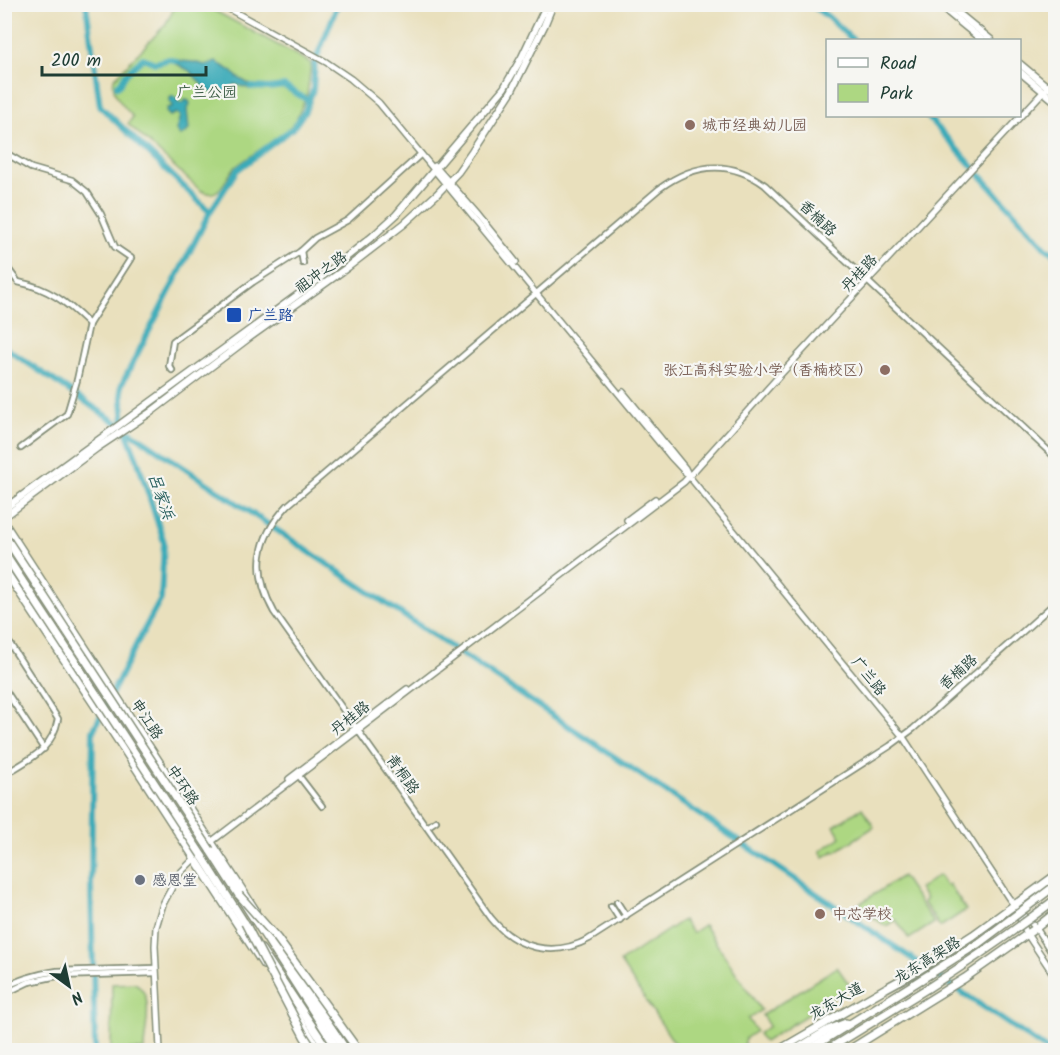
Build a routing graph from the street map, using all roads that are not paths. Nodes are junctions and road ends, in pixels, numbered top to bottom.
1 (220, 4) edge
2 (547, 4) edge
3 (553, 4) edge
4 (938, 4) edge
5 (947, 4) edge
6 (226, 5) edge
7 (981, 39) edge
8 (990, 39) edge
9 (305, 49) junction
10 (327, 61) junction
11 (1021, 65) edge
12 (1021, 73) edge
13 (1056, 78) edge
14 (1045, 89) junction
15 (1056, 94) edge
16 (1056, 102) edge
17 (1021, 115) edge
18 (1019, 117) edge
19 (4, 152) edge
20 (421, 154) junction
21 (435, 168) junction
22 (447, 183) junction
23 (301, 251) junction
24 (303, 264) dead end
25 (4, 267) edge
26 (868, 281) junction
27 (538, 292) junction
28 (89, 324) junction
29 (172, 370) dead end
30 (96, 445) junction
31 (21, 448) dead end
32 (1056, 458) edge
33 (688, 476) junction
34 (4, 508) edge
35 (4, 517) edge
36 (4, 523) edge
37 (4, 535) edge
38 (4, 553) edge
39 (4, 569) edge
40 (1056, 602) edge
41 (4, 645) edge
42 (4, 688) edge
43 (357, 730) junction
44 (903, 737) junction
45 (44, 749) junction
46 (5, 774) edge
47 (300, 776) junction
48 (321, 806) dead end
49 (436, 821) dead end
50 (427, 827) junction
51 (210, 844) junction
52 (194, 856) junction
53 (1056, 877) edge
54 (1056, 885) edge
55 (239, 895) junction
56 (1056, 901) edge
57 (617, 902) dead end
58 (1014, 904) junction
59 (1031, 904) junction
60 (611, 906) dead end
61 (1056, 912) edge
62 (626, 916) junction
63 (620, 920) junction
64 (245, 923) junction
65 (1036, 928) junction
66 (1027, 934) junction
67 (1056, 959) edge
68 (154, 971) junction
69 (71, 973) junction
70 (1056, 978) edge
71 (4, 988) edge
72 (4, 994) edge
73 (865, 1015) junction
74 (158, 1050) edge
75 (313, 1050) edge
76 (319, 1050) edge
77 (328, 1050) edge
78 (338, 1050) edge
79 (346, 1050) edge
80 (358, 1050) edge
81 (779, 1050) edge
82 (795, 1050) edge
83 (808, 1050) edge
84 (827, 1050) edge
85 (849, 1050) edge

1 - 9 street, 广兰路
2 - 21 main road, 祖冲之路
3 - 22 main road, 祖冲之路
4 - 7 main road
5 - 8 main road
6 - 9 street, 广兰路
9 - 10 street, 广兰路
10 - 20 street, 广兰路
10 - 21 street, 广兰路
11 - 14 main road
12 - 14 main road
13 - 14 street, 丹桂路
14 - 15 main road
14 - 16 main road
14 - 17 street, 丹桂路
18 - 26 street, 丹桂路
19 - 28 street
20 - 21 street, 广兰路
20 - 23 street
21 - 22 street, 广兰路
21 - 30 main road, 祖冲之路
22 - 27 street, 广兰路
22 - 30 main road, 祖冲之路
23 - 24 street
23 - 29 street
25 - 28 street
26 - 27 street, 香楠路
26 - 32 street, 香楠路
26 - 33 street, 丹桂路
27 - 33 street, 广兰路
27 - 43 street, 青桐路
28 - 31 street
30 - 34 main road, 祖冲之路
30 - 35 main road, 祖冲之路
33 - 43 street, 丹桂路
33 - 44 street, 广兰路
36 - 51 main road, 申江路
37 - 51 main road, 中环路, bridge
38 - 64 main road, 中环路, bridge
39 - 52 main road
40 - 44 street, 香楠路
41 - 45 street
42 - 45 street
43 - 47 street, 丹桂路
43 - 50 street, 青桐路
43 - 51 street, 丹桂路
44 - 58 street, 广兰路
44 - 62 street, 青桐路
45 - 46 street
47 - 48 street
47 - 51 street, 丹桂路
49 - 50 street
50 - 63 street, 青桐路
51 - 52 street, 丹桂路
51 - 55 main road, 中环路
51 - 79 main road, 申江路
52 - 68 street, 丹桂路
52 - 76 main road
53 - 58 main road, 龙东大道
53 - 59 main road, bridge
54 - 59 main road, 龙东高架路, bridge
55 - 78 main road, 中环路, bridge
55 - 80 main road, bridge
56 - 84 main road, 龙东高架路, bridge
57 - 62 street
58 - 65 street
58 - 66 street
58 - 81 main road, 龙东大道
59 - 73 main road, 龙东高架路, bridge
60 - 63 street
61 - 65 main road
62 - 63 street, 青桐路
64 - 75 main road, bridge
64 - 77 main road, 中环路, bridge
65 - 66 main road
65 - 67 street
66 - 70 street
66 - 85 main road
68 - 69 street
68 - 74 street, 丹桂路
69 - 71 street
69 - 72 street
73 - 82 main road
73 - 83 main road, 龙东高架路

